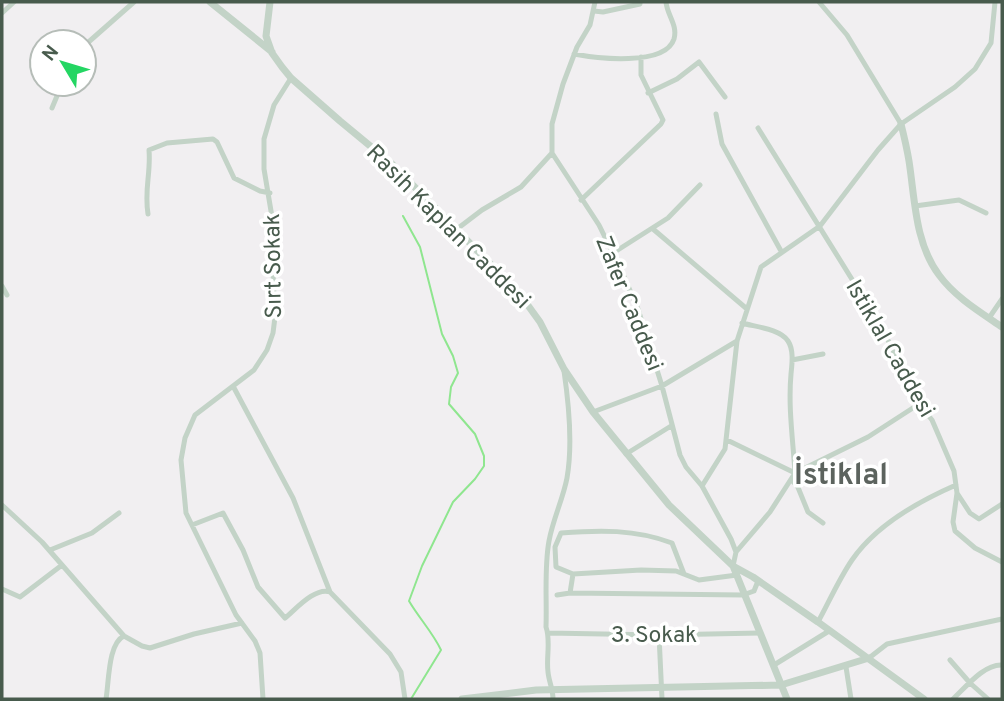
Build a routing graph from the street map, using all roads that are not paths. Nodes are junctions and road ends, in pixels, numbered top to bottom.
1 (14, 2) edge
2 (134, 2) edge
3 (210, 2) edge
4 (270, 2) edge
5 (595, 2) edge
6 (640, 2) edge
7 (666, 2) edge
8 (819, 2) edge
9 (995, 2) edge
10 (594, 11) junction
11 (2, 13) edge
12 (98, 34) edge
13 (272, 53) junction
14 (574, 54) junction
15 (641, 57) junction
16 (290, 78) junction
17 (648, 93) junction
18 (725, 97) dead end
19 (56, 98) edge
20 (52, 108) dead end
21 (716, 114) dead end
22 (901, 124) junction
23 (758, 128) dead end
24 (552, 153) junction
25 (700, 185) dead end
26 (270, 192) junction
27 (581, 200) junction
28 (915, 206) junction
29 (986, 213) dead end
30 (148, 214) dead end
31 (820, 226) junction
32 (457, 229) junction
33 (653, 229) junction
34 (781, 251) junction
35 (614, 253) junction
36 (2, 286) edge
37 (7, 295) dead end
38 (1002, 299) edge
39 (747, 309) junction
40 (989, 318) junction
41 (743, 323) junction
42 (1002, 327) edge
43 (737, 341) junction
44 (823, 355) dead end
45 (792, 360) junction
46 (564, 369) junction
47 (233, 386) junction
48 (662, 386) junction
49 (919, 404) junction
50 (593, 412) junction
51 (671, 426) junction
52 (727, 440) junction
53 (626, 454) junction
54 (795, 473) junction
55 (791, 480) junction
56 (956, 485) junction
57 (702, 486) junction
58 (957, 493) junction
59 (1002, 504) edge
60 (2, 505) edge
61 (119, 513) dead end
62 (823, 523) dead end
63 (192, 525) junction
64 (50, 550) junction
65 (736, 552) junction
66 (1002, 562) edge
67 (62, 565) junction
68 (733, 566) junction
69 (747, 573) junction
70 (573, 574) junction
71 (684, 574) junction
72 (736, 576) junction
73 (758, 581) junction
74 (2, 589) edge
75 (330, 592) junction
76 (570, 593) junction
77 (557, 594) dead end
78 (743, 595) junction
79 (1002, 619) edge
80 (818, 622) junction
81 (242, 623) junction
82 (829, 631) junction
83 (760, 633) junction
84 (548, 634) junction
85 (659, 635) junction
86 (124, 636) junction
87 (869, 658) junction
88 (950, 660) dead end
89 (774, 665) junction
90 (1002, 665) edge
91 (846, 667) junction
92 (970, 683) junction
93 (781, 685) junction
94 (662, 688) junction
95 (553, 690) junction
96 (106, 699) edge
97 (263, 699) edge
98 (405, 699) edge
99 (462, 699) edge
100 (553, 699) edge
101 (662, 699) edge
102 (786, 699) edge
103 (851, 699) edge
104 (924, 699) edge
105 (953, 699) edge
106 (988, 699) edge

1 - 11 street
2 - 12 street
3 - 13 street
4 - 13 street, Rasih Kaplan Caddesi
5 - 10 street
6 - 10 street
7 - 15 street
8 - 22 street
9 - 22 street
10 - 14 street
13 - 16 street, Rasih Kaplan Caddesi
14 - 15 street
14 - 24 street
15 - 17 street
16 - 26 street, Sırt Sokak
16 - 32 street, Rasih Kaplan Caddesi
17 - 18 street
17 - 27 street
19 - 20 street
21 - 34 street
22 - 28 street
22 - 31 street
23 - 31 street, Istiklal Caddesi
24 - 27 street, Zafer Caddesi
24 - 32 street
25 - 33 street
26 - 30 street
26 - 47 street, Sırt Sokak
27 - 35 street, Zafer Caddesi
28 - 29 street
28 - 40 street
31 - 34 street
31 - 49 street, Istiklal Caddesi
32 - 46 street, Rasih Kaplan Caddesi
33 - 35 street
33 - 39 street
34 - 39 street
35 - 48 street, Zafer Caddesi
36 - 37 street
38 - 40 street
39 - 41 street
40 - 42 street
41 - 43 street
41 - 45 street
43 - 48 street
43 - 52 street
44 - 45 street
45 - 54 street
46 - 50 street, Rasih Kaplan Caddesi
46 - 84 street
47 - 63 street, Sırt Sokak
47 - 75 street
48 - 50 street
48 - 51 street, Zafer Caddesi
49 - 54 street
49 - 56 street, Istiklal Caddesi
50 - 53 street, Rasih Kaplan Caddesi
51 - 53 street
51 - 57 street, Zafer Caddesi
52 - 54 street
52 - 57 street
53 - 68 street, Rasih Kaplan Caddesi
54 - 55 street
55 - 62 street
55 - 65 street
56 - 58 street, Istiklal Caddesi
56 - 80 street
57 - 65 street, Zafer Caddesi
58 - 59 street
58 - 66 street, Istiklal Caddesi
60 - 64 street
61 - 64 street
63 - 75 street
63 - 81 street, Sırt Sokak
64 - 67 street
65 - 68 street
67 - 74 street
67 - 86 street
68 - 69 street, Rasih Kaplan Caddesi
68 - 72 street
69 - 72 street
69 - 73 street, Rasih Kaplan Caddesi
70 - 71 street
70 - 71 street
70 - 76 street
71 - 72 street
72 - 78 street
73 - 78 street
73 - 80 street, Rasih Kaplan Caddesi
75 - 98 street
76 - 77 street
76 - 78 street
78 - 83 street
79 - 87 street
80 - 82 street, Rasih Kaplan Caddesi
81 - 86 street
81 - 97 street, Sırt Sokak
82 - 87 street, Rasih Kaplan Caddesi
82 - 89 street
83 - 85 street, 3. Sokak
83 - 89 street
84 - 85 street, 3. Sokak
84 - 95 street
85 - 94 street
86 - 96 street
87 - 91 street
87 - 104 street, Rasih Kaplan Caddesi
88 - 92 street
89 - 93 street
90 - 92 street
91 - 93 street
91 - 103 street
92 - 105 street
92 - 106 street
93 - 94 street
93 - 102 street
94 - 95 street
94 - 101 street
95 - 99 street
95 - 100 street

